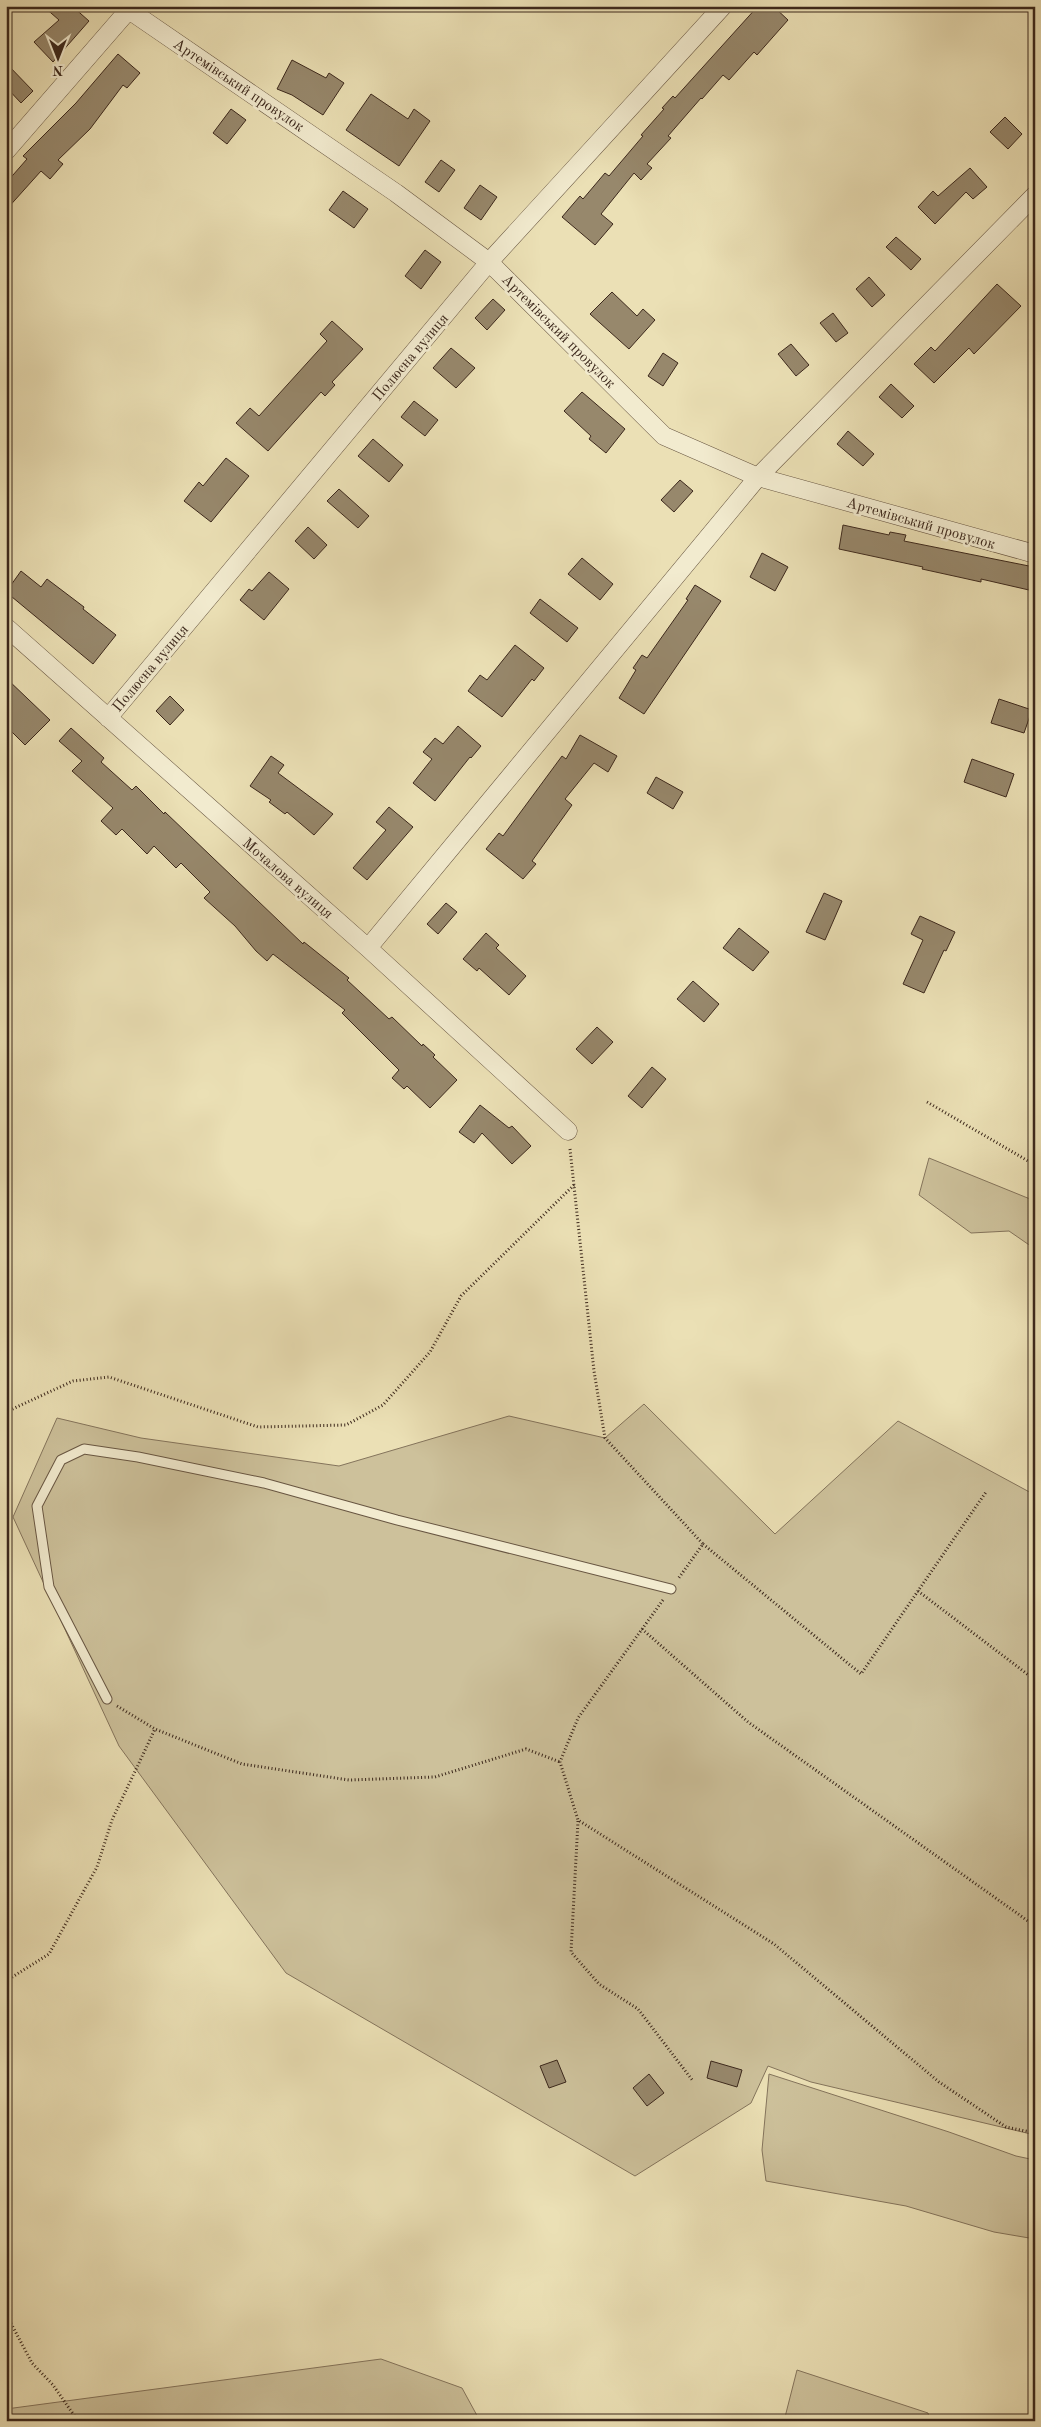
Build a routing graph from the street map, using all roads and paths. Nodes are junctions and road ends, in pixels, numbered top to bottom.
1 (723, 6) edge
2 (131, 8) edge
3 (6, 151) edge
4 (1035, 196) edge
5 (490, 262) junction
6 (758, 477) junction
7 (1035, 554) edge
8 (6, 627) edge
9 (108, 718) junction
10 (368, 948) junction
11 (927, 1102) dead end
12 (568, 1131) joint
13 (1035, 1165) edge
14 (574, 1184) junction
15 (6, 1408) edge
16 (12, 1409) junction
17 (6, 1412) edge
18 (986, 1492) dead end
19 (703, 1544) junction
20 (671, 1589) junction
21 (918, 1591) junction
22 (642, 1629) junction
23 (1035, 1680) edge
24 (107, 1699) joint
25 (155, 1729) junction
26 (560, 1762) junction
27 (578, 1820) junction
28 (1035, 1926) edge
29 (6, 1981) edge
30 (693, 2081) dead end
31 (1035, 2133) edge
32 (6, 2314) edge
33 (78, 2421) edge

1 - 5 street, Полюсна вулиця
2 - 3 street
2 - 5 street, Артемівський провулок
4 - 6 street
5 - 6 street, Артемівський провулок
5 - 9 street, Полюсна вулиця
6 - 7 street, Артемівський провулок
6 - 10 street
8 - 9 street, Мочалова вулиця
9 - 10 street, Мочалова вулиця
10 - 12 street, Мочалова вулиця
11 - 13 path
12 - 14 path
14 - 16 path
14 - 19 path
15 - 16 path
16 - 17 path
18 - 21 path
19 - 20 path
19 - 21 path
20 - 22 path
20 - 24 lane
21 - 23 path
22 - 26 path
22 - 28 path
24 - 25 path
25 - 26 path
25 - 29 path
26 - 27 path
27 - 30 path
27 - 31 path
32 - 33 path

